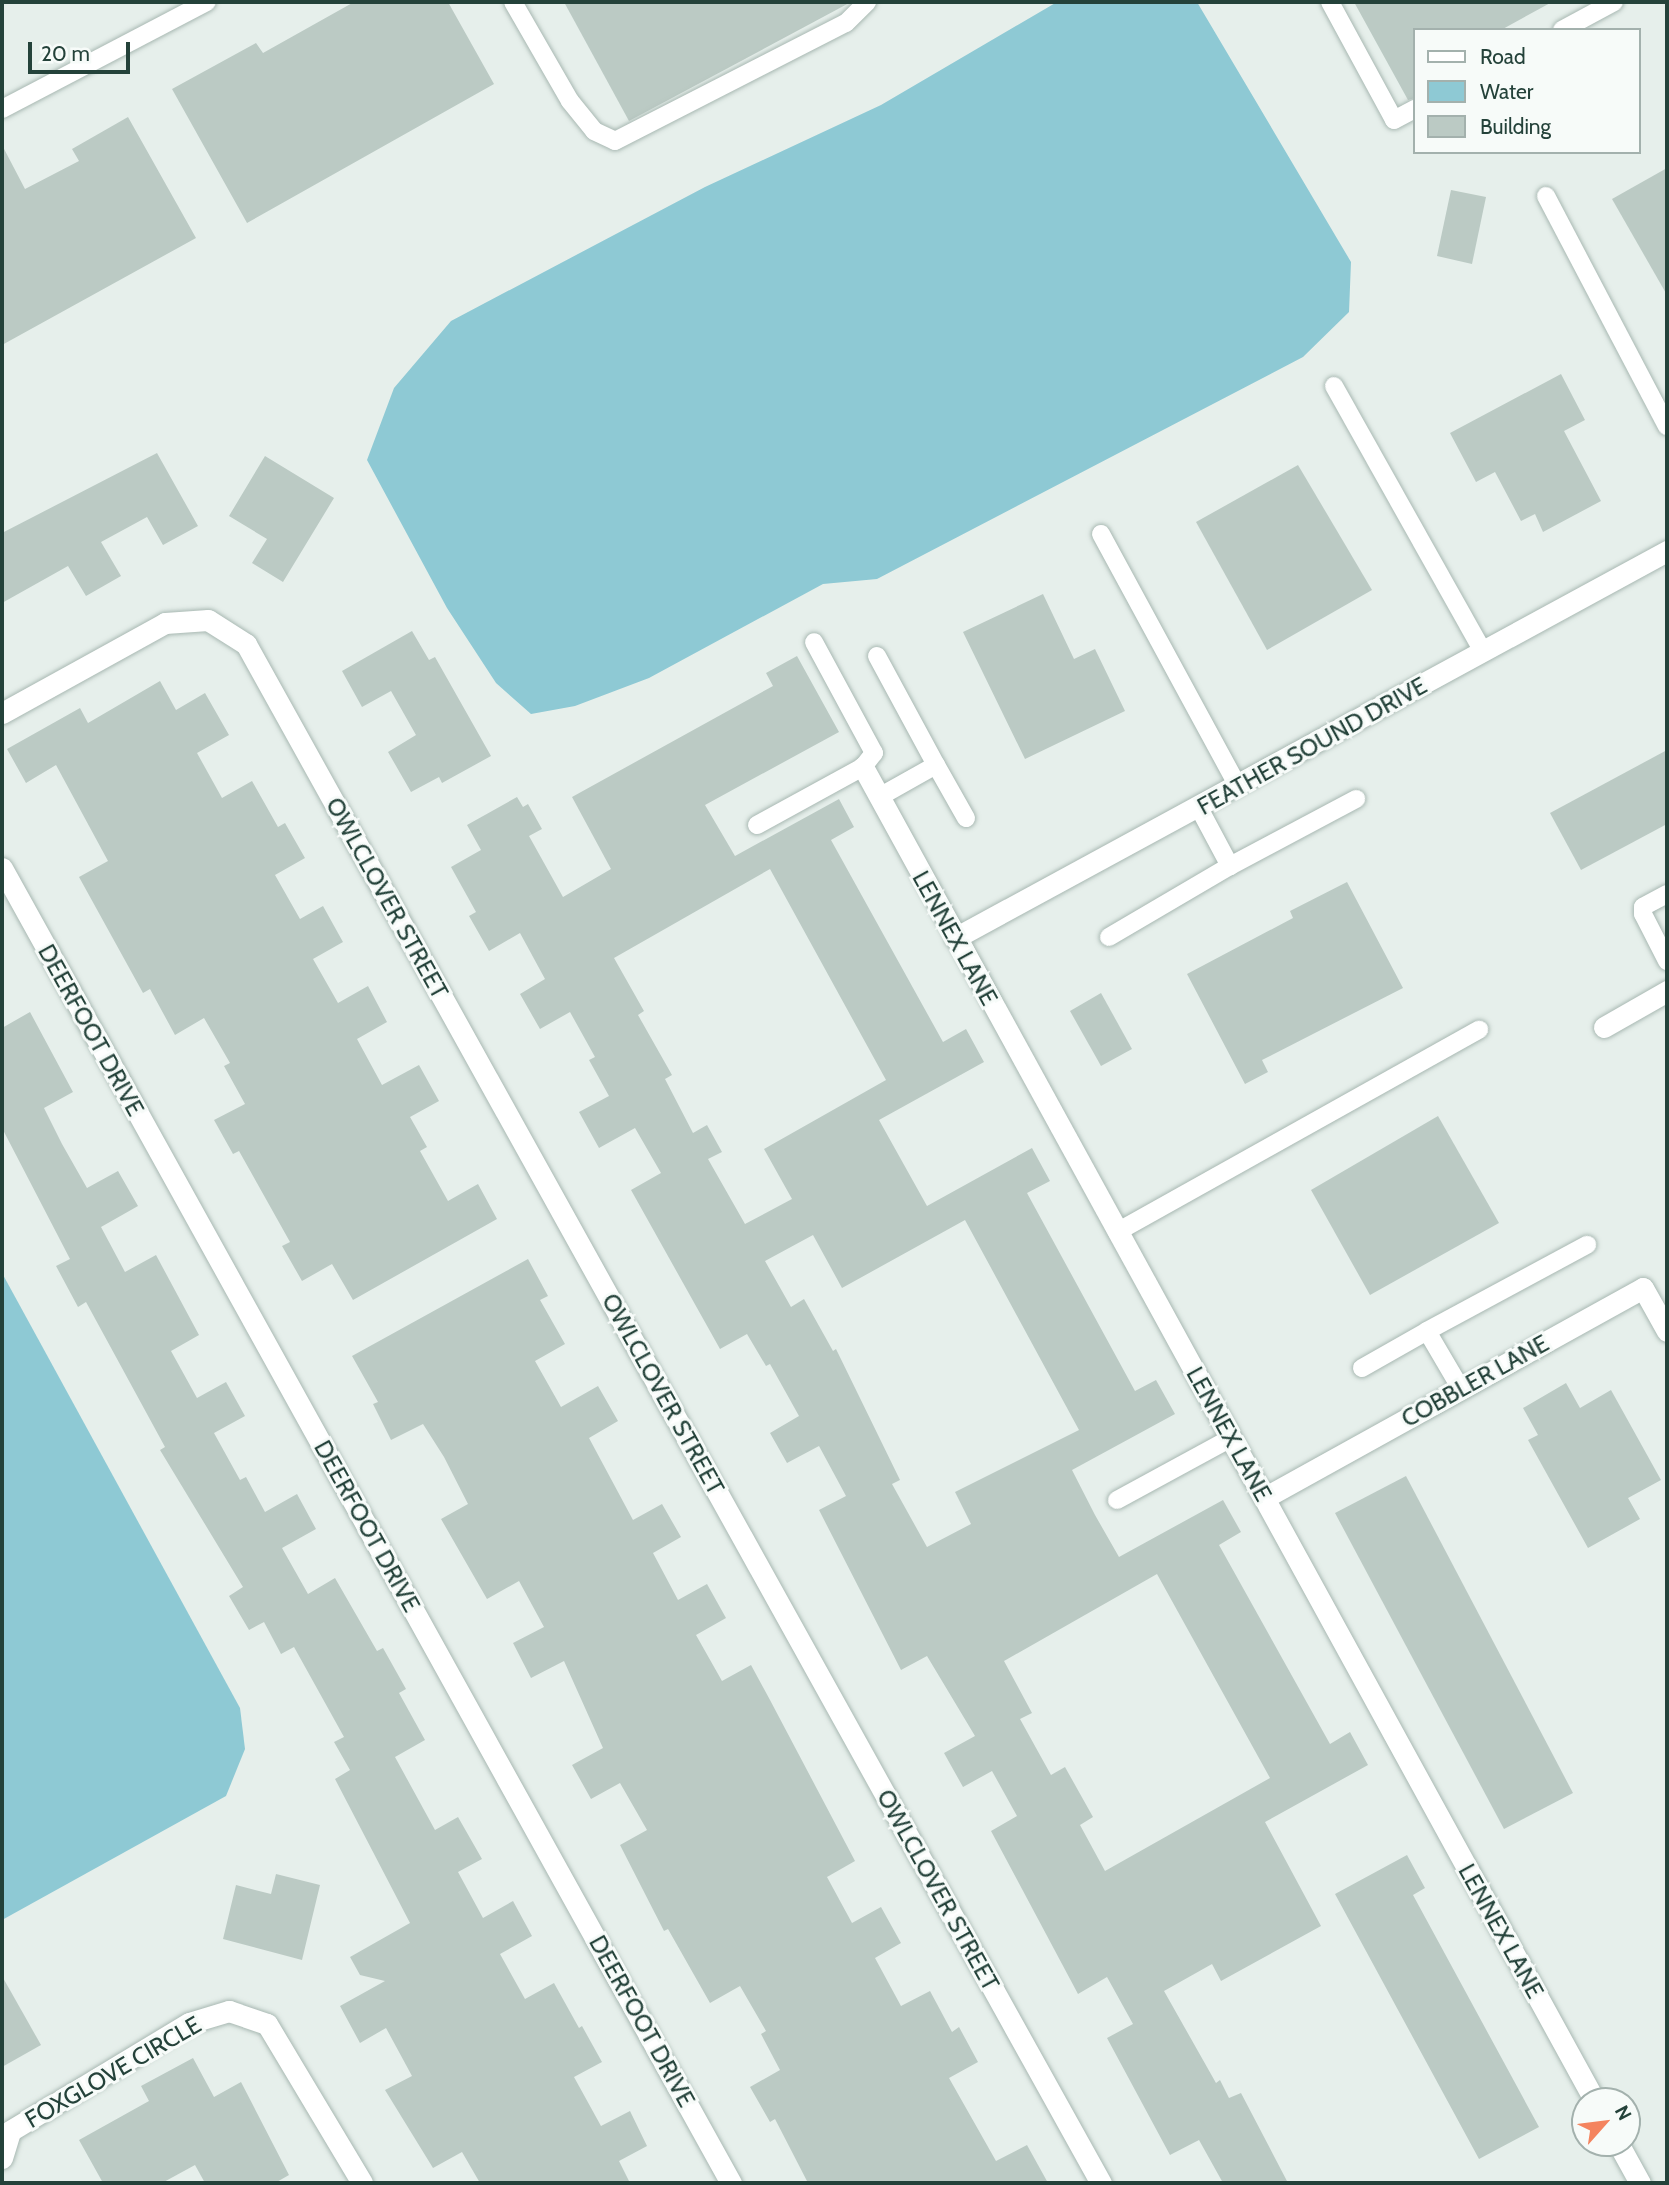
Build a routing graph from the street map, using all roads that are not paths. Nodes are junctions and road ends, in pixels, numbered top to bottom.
1 (206, 2) edge
2 (513, 2) edge
3 (867, 2) edge
4 (1330, 2) edge
5 (1614, 2) edge
6 (1566, 28) edge
7 (2, 109) edge
8 (1414, 110) edge
9 (1546, 196) dead end
10 (1334, 386) dead end
11 (1667, 426) edge
12 (1101, 534) dead end
13 (1667, 551) edge
14 (814, 642) dead end
15 (1483, 652) junction
16 (877, 656) dead end
17 (2, 713) edge
18 (936, 765) junction
19 (863, 767) junction
20 (1238, 786) junction
21 (879, 797) junction
22 (1356, 799) dead end
23 (1199, 808) junction
24 (966, 818) dead end
25 (757, 825) dead end
26 (1230, 866) junction
27 (2, 868) edge
28 (1667, 894) edge
29 (1109, 937) dead end
30 (955, 939) junction
31 (1667, 961) edge
32 (1667, 991) edge
33 (1604, 1027) dead end
34 (1479, 1030) dead end
35 (1117, 1233) junction
36 (1587, 1245) dead end
37 (1427, 1331) junction
38 (1667, 1331) edge
39 (1362, 1367) dead end
40 (1461, 1389) junction
41 (1231, 1438) junction
42 (1264, 1498) junction
43 (1117, 1500) dead end
44 (1587, 2087) edge
45 (1626, 2157) edge
46 (2, 2158) edge
47 (362, 2183) edge
48 (731, 2183) edge
49 (1101, 2183) edge
50 (1640, 2183) edge

1 - 7 lane
2 - 3 lane
4 - 8 lane
5 - 6 lane
9 - 11 lane
10 - 15 lane
12 - 20 lane
13 - 15 street, FEATHER SOUND DRIVE
14 - 19 lane
15 - 20 street, FEATHER SOUND DRIVE
16 - 18 lane
17 - 49 street, OWLCLOVER STREET
18 - 21 lane
18 - 24 lane
19 - 21 street, LENNEX LANE
19 - 25 lane
20 - 23 street, FEATHER SOUND DRIVE
21 - 30 street, LENNEX LANE
22 - 26 lane
23 - 26 lane
23 - 30 street, FEATHER SOUND DRIVE
26 - 29 lane
27 - 48 street, DEERFOOT DRIVE
28 - 31 lane
30 - 35 street, LENNEX LANE
32 - 33 street
34 - 35 lane
35 - 41 street, LENNEX LANE
36 - 37 lane
37 - 39 lane
37 - 40 lane
38 - 40 street, COBBLER LANE
40 - 42 street, COBBLER LANE
41 - 42 street, LENNEX LANE
41 - 43 lane
42 - 44 street, LENNEX LANE
45 - 50 street
46 - 47 street, FOXGLOVE CIRCLE

